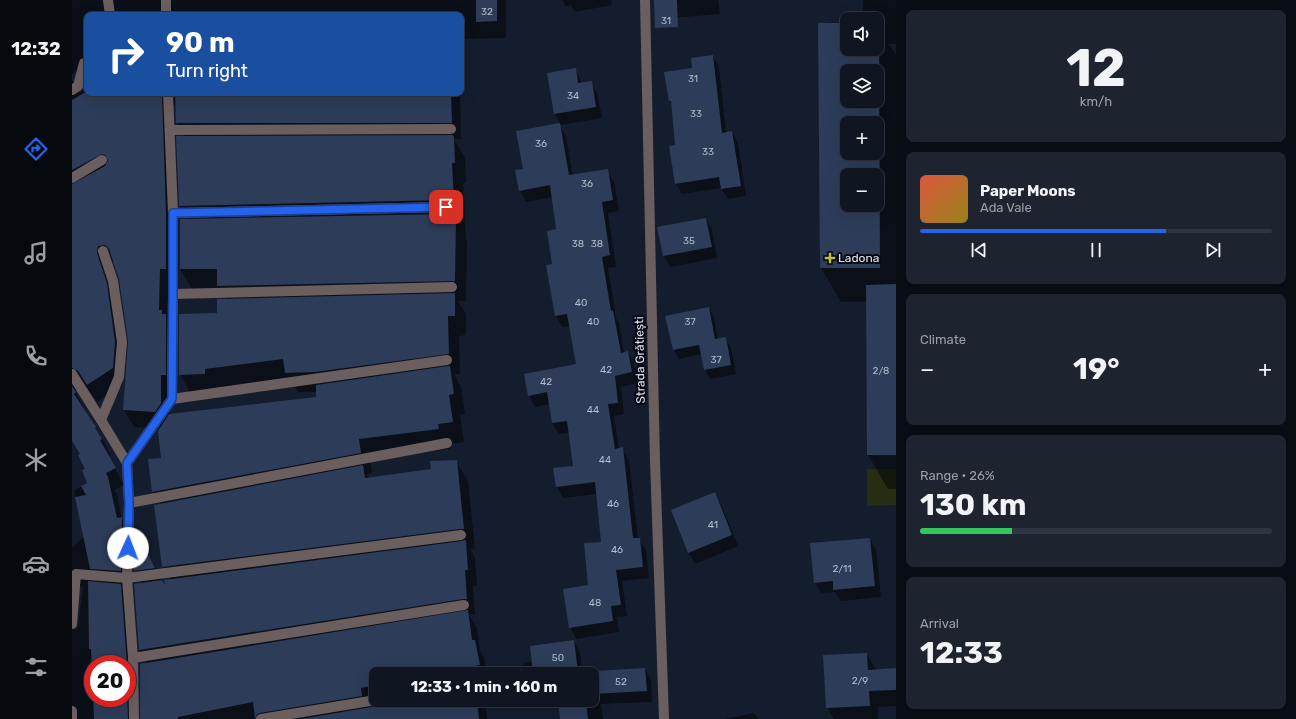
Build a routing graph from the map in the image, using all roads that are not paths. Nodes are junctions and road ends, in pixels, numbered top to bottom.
1 (108, 0) edge
2 (166, 0) edge
3 (645, 0) edge
4 (110, 12) edge
5 (166, 12) edge
6 (84, 63) edge
7 (72, 90) edge
8 (168, 96) edge
9 (451, 129) dead end
10 (170, 130) junction
11 (102, 160) dead end
12 (72, 178) edge
13 (446, 207) dead end
14 (173, 213) junction
15 (103, 251) dead end
16 (452, 287) dead end
17 (173, 294) junction
18 (447, 360) dead end
19 (72, 374) edge
20 (172, 399) junction
21 (101, 420) junction
22 (447, 443) dead end
23 (127, 463) junction
24 (129, 503) junction
25 (461, 534) dead end
26 (127, 578) junction
27 (464, 605) dead end
28 (72, 624) edge
29 (133, 655) edge
30 (136, 658) edge
31 (369, 701) edge
32 (134, 707) edge
33 (72, 711) edge
34 (72, 719) edge
35 (134, 719) edge
36 (261, 719) edge
37 (664, 719) edge

1 - 4 street
2 - 5 street
3 - 37 street, Strada Grătiești
6 - 7 street
8 - 10 street
9 - 10 street
10 - 14 street
11 - 12 street
13 - 14 street
14 - 17 street
15 - 21 street
16 - 17 street
17 - 20 street
18 - 20 street
19 - 21 street
20 - 23 street
21 - 23 street
22 - 24 street
23 - 24 street
24 - 26 street
25 - 26 street
26 - 28 street
26 - 29 street
27 - 30 street
31 - 36 street
32 - 35 street
33 - 34 street

